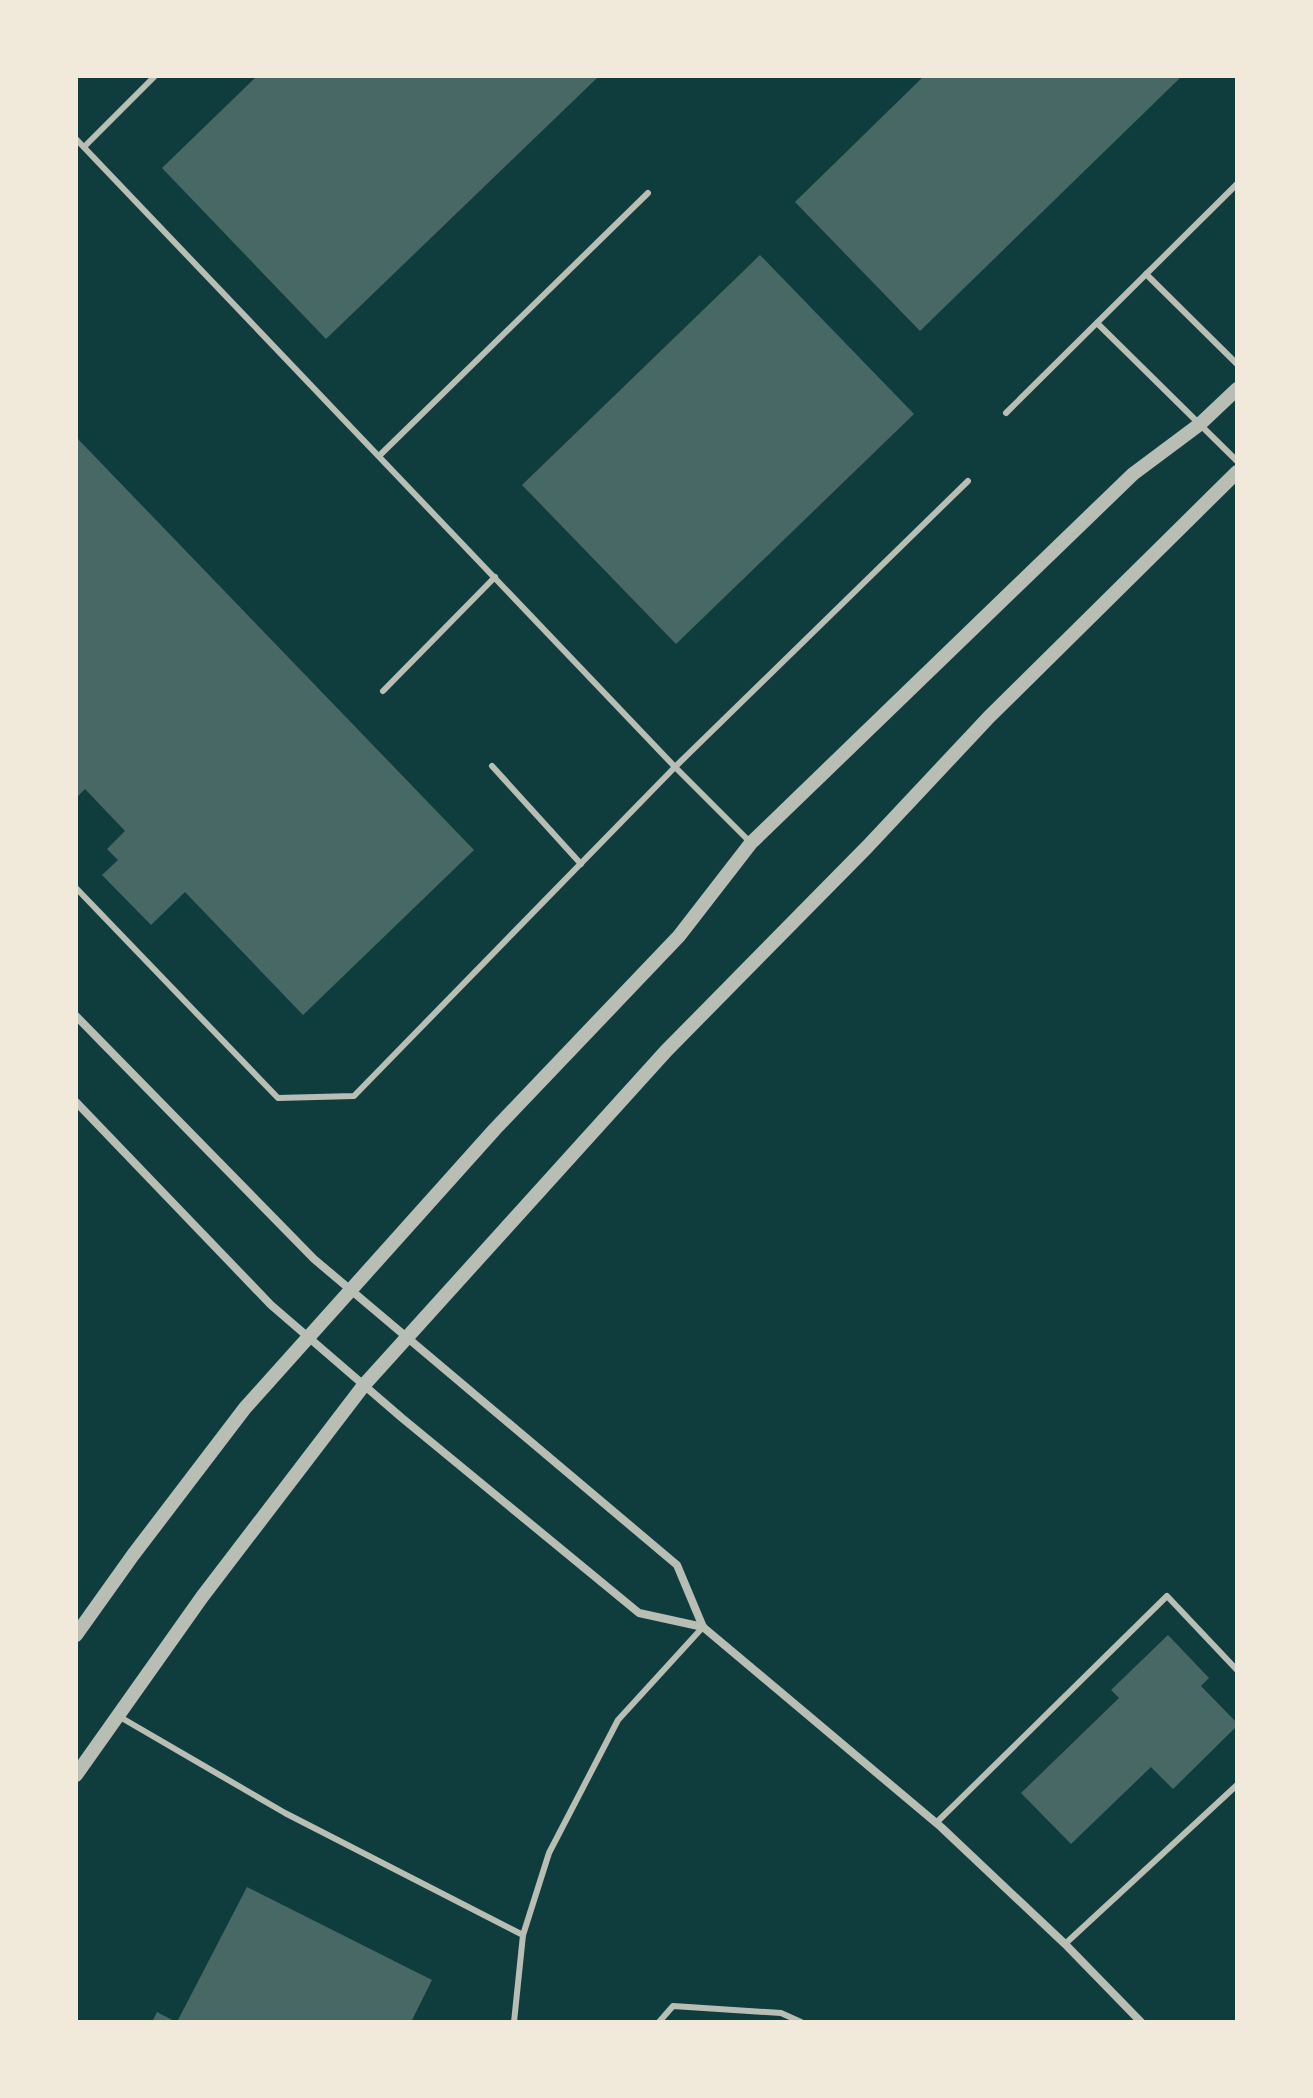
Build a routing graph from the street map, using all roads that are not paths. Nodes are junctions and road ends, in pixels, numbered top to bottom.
1 (155, 76) edge
2 (76, 139) edge
3 (84, 147) junction
4 (1237, 184) edge
5 (648, 193) dead end
6 (1146, 274) junction
7 (1097, 323) junction
8 (1237, 364) edge
9 (1237, 389) edge
10 (1006, 413) dead end
11 (1200, 424) junction
12 (379, 456) junction
13 (1237, 461) edge
14 (1237, 472) edge
15 (968, 481) dead end
16 (495, 577) junction
17 (383, 691) dead end
18 (492, 766) dead end
19 (675, 767) junction
20 (751, 843) junction
21 (581, 864) junction
22 (76, 888) edge
23 (76, 1016) edge
24 (76, 1102) edge
25 (352, 1291) junction
26 (308, 1337) junction
27 (407, 1337) junction
28 (364, 1385) junction
29 (703, 1627) junction
30 (76, 1635) edge
31 (1237, 1670) edge
32 (117, 1716) junction
33 (76, 1775) edge
34 (1237, 1785) edge
35 (936, 1823) junction
36 (523, 1935) junction
37 (1065, 1944) junction
38 (514, 2022) edge
39 (659, 2022) edge
40 (801, 2022) edge
41 (1141, 2022) edge

1 - 3 lane
2 - 3 lane
3 - 12 lane
4 - 6 lane
5 - 12 lane
6 - 7 lane
6 - 8 lane
7 - 10 lane
7 - 11 lane
9 - 11 street
11 - 13 lane
11 - 20 street
12 - 16 lane
14 - 27 street
15 - 19 lane
16 - 17 lane
16 - 19 lane
18 - 21 lane
19 - 20 lane
19 - 21 lane
20 - 25 street
21 - 22 lane
23 - 25 street
24 - 26 street
25 - 26 street
25 - 27 street
26 - 28 street
26 - 30 street
27 - 28 street
27 - 29 street
28 - 29 street
28 - 32 street
29 - 35 street
29 - 36 lane
31 - 35 lane
32 - 33 street
32 - 36 lane
34 - 37 lane
35 - 37 street
36 - 38 lane
37 - 41 street
39 - 40 lane

